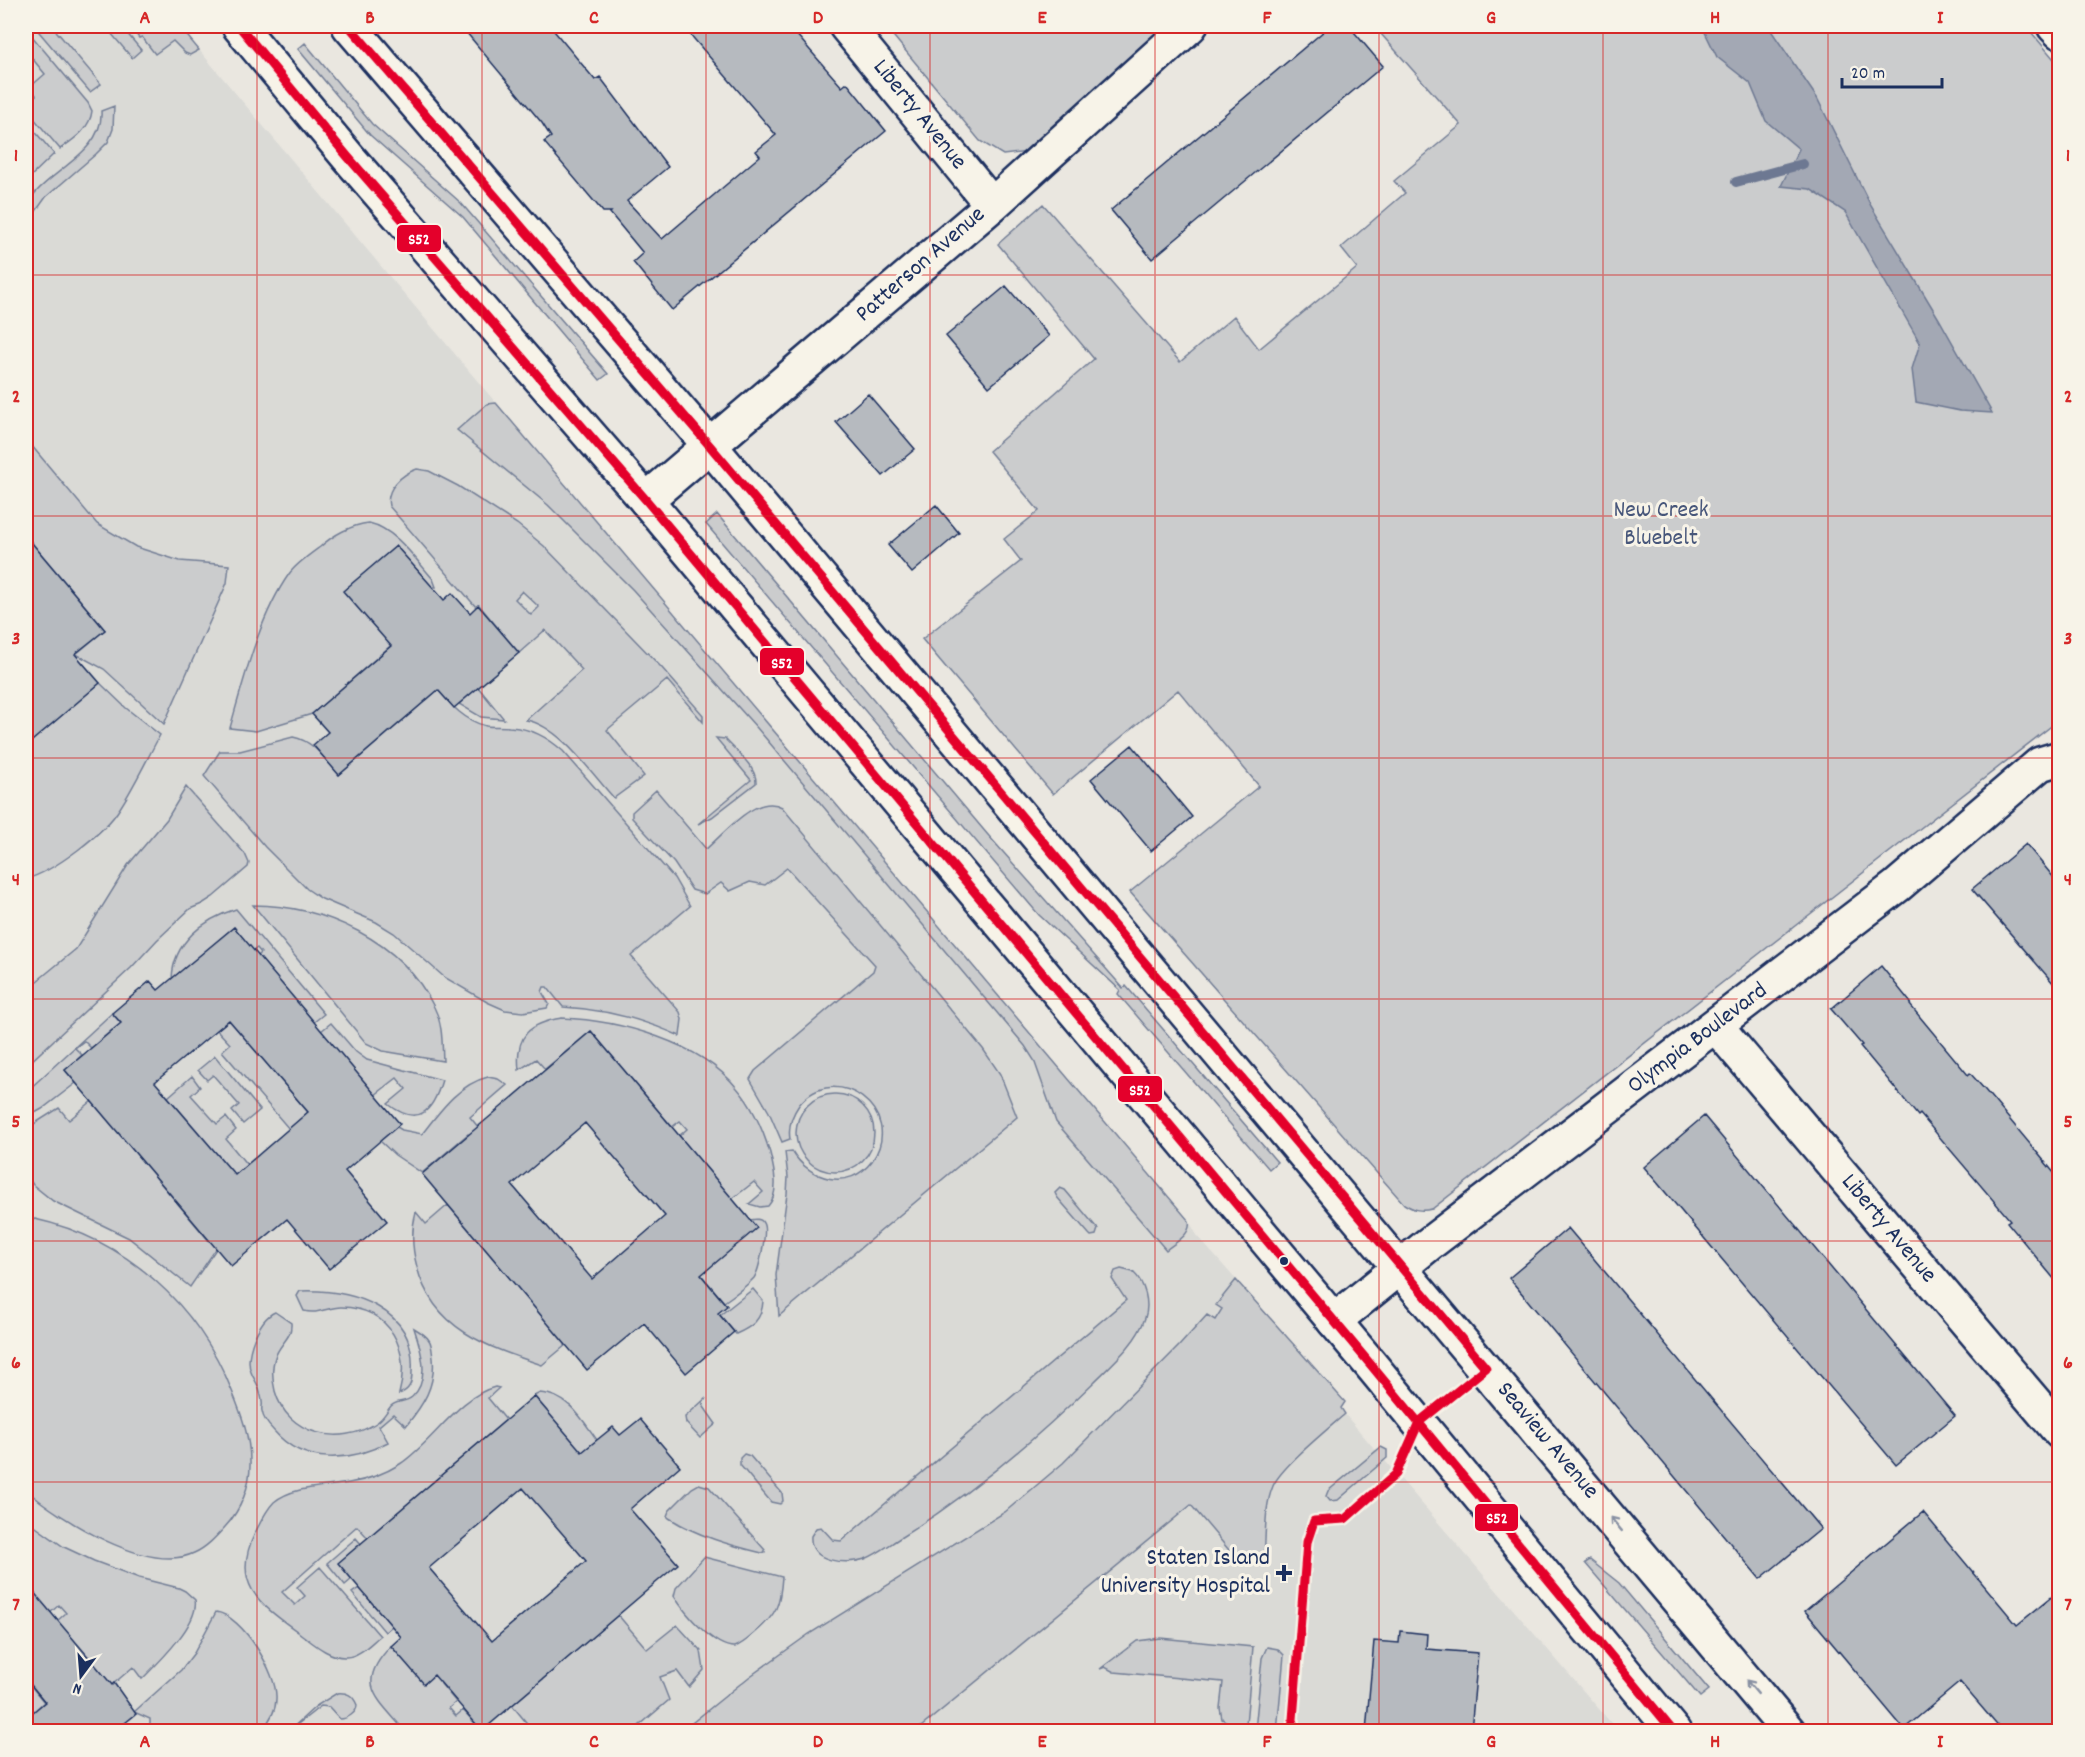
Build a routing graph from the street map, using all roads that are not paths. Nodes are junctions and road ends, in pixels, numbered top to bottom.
1 (349, 26) edge
2 (846, 26) edge
3 (1190, 26) edge
4 (2054, 26) edge
5 (255, 31) edge
6 (2060, 32) edge
7 (992, 205) junction
8 (710, 446) junction
9 (646, 500) junction
10 (2060, 758) edge
11 (1716, 1026) junction
12 (1400, 1266) junction
13 (1334, 1321) junction
14 (2060, 1432) edge
15 (1674, 1731) edge
16 (1789, 1731) edge

1 - 8 street, Seaview Avenue
2 - 7 street, Liberty Avenue
3 - 7 street, Patterson Avenue
4 - 6 street
5 - 9 street
7 - 8 street, Patterson Avenue
8 - 9 street, Patterson Avenue
8 - 12 street, Seaview Avenue
9 - 13 street
10 - 11 street, Olympia Boulevard
11 - 12 street, Olympia Boulevard
11 - 14 street, Liberty Avenue
12 - 13 street, Olympia Boulevard
16 -> 12 street, Seaview Avenue
13 - 15 street

